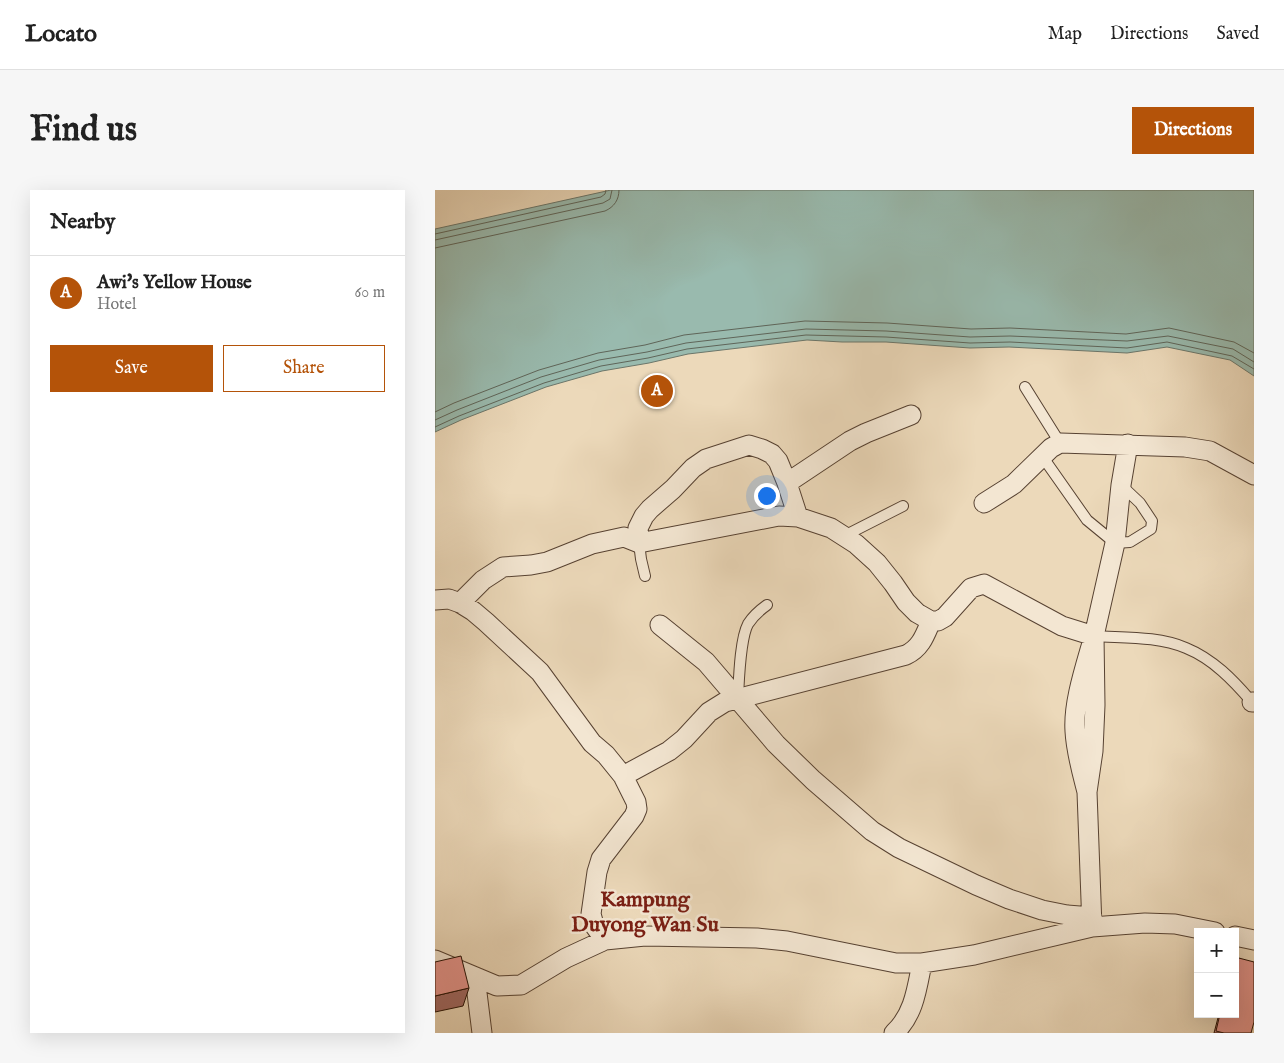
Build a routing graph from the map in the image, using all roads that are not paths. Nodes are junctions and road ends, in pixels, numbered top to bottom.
1 (1025, 387) dead end
2 (911, 415) dead end
3 (1060, 443) junction
4 (1128, 444) junction
5 (1041, 456) junction
6 (1254, 476) edge
7 (787, 483) junction
8 (1121, 485) junction
9 (984, 503) dead end
10 (903, 506) dead end
11 (798, 517) junction
12 (844, 536) junction
13 (639, 543) junction
14 (1115, 543) junction
15 (645, 576) dead end
16 (435, 600) edge
17 (460, 603) junction
18 (767, 605) dead end
19 (931, 621) junction
20 (660, 625) dead end
21 (1093, 636) junction
22 (738, 698) junction
23 (1253, 702) edge
24 (623, 776) junction
25 (1092, 922) junction
26 (1195, 928) edge
27 (1239, 937) edge
28 (605, 940) junction
29 (1254, 940) edge
30 (435, 960) edge
31 (922, 963) junction
32 (475, 977) junction
33 (482, 1033) edge
34 (894, 1033) edge

1 - 3 lane
2 - 7 street
3 - 4 street
3 - 5 street
4 - 6 street
4 - 8 street
5 - 9 street
5 - 14 lane
7 - 11 street
7 - 13 street
8 - 14 street
8 - 14 lane
10 - 12 lane
11 - 12 street
11 - 13 street
12 - 19 street
13 - 15 lane
13 - 17 street
14 - 21 street
16 - 17 street
17 - 24 street
18 - 22 lane
19 - 21 street
19 - 22 street
20 - 22 street
21 - 23 lane
21 - 25 street
22 - 24 street
22 - 25 street
24 - 28 street
25 - 26 street
25 - 31 street
27 - 29 street
28 - 31 street
28 - 32 street
30 - 32 street
31 - 34 street
32 - 33 street

